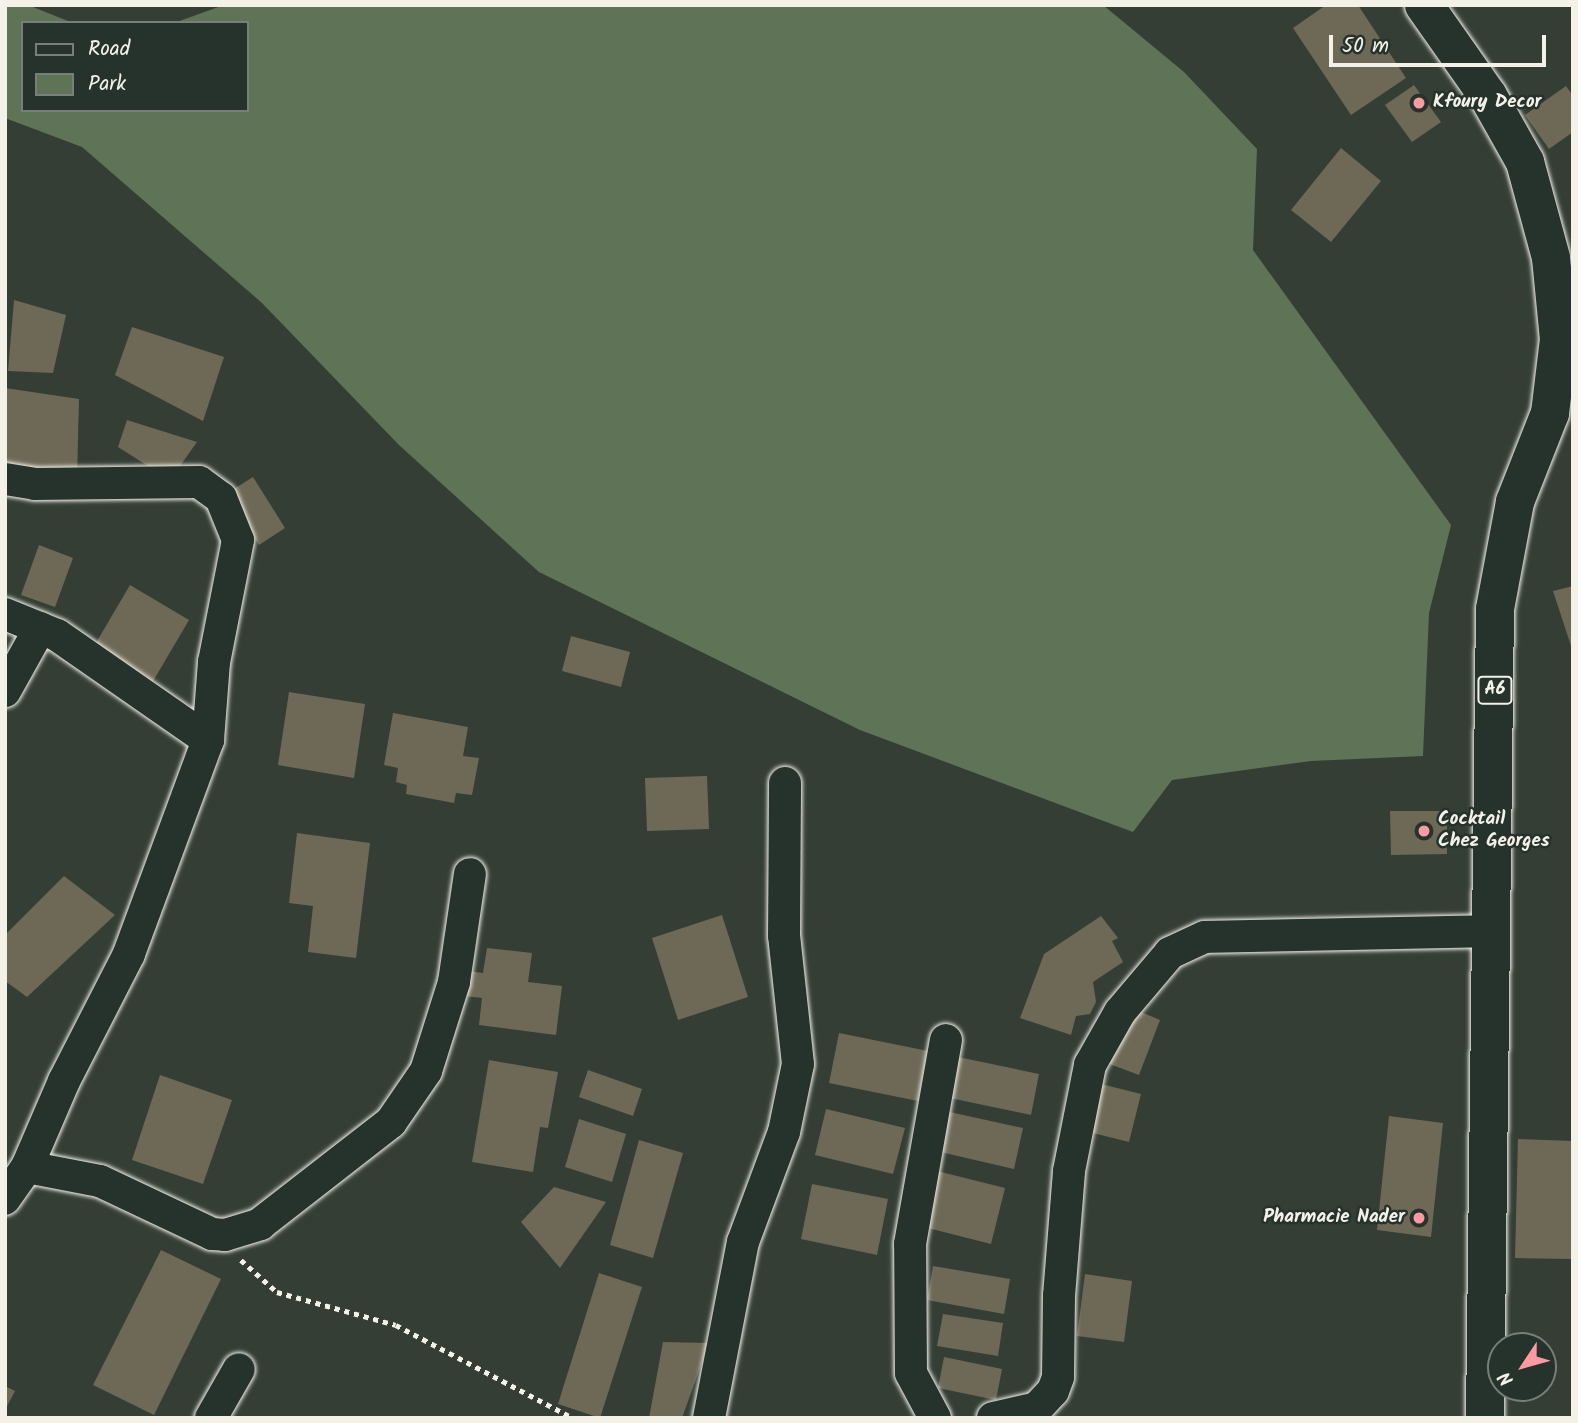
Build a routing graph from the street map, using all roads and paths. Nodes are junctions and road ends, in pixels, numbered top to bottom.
1 (1424, 5) edge
2 (1566, 341) edge
3 (5, 479) edge
4 (5, 614) edge
5 (40, 628) junction
6 (5, 691) edge
7 (208, 740) junction
8 (785, 783) dead end
9 (470, 874) dead end
10 (1493, 931) junction
11 (946, 1040) dead end
12 (27, 1167) junction
13 (5, 1199) edge
14 (212, 1234) junction
15 (239, 1369) dead end
16 (211, 1418) edge
17 (573, 1418) edge
18 (709, 1418) edge
19 (935, 1418) edge
20 (993, 1418) edge
21 (1485, 1418) edge

1 - 2 highway, A6
2 - 10 highway, A6
3 - 7 street
4 - 5 street
5 - 6 street
5 - 7 street
7 - 12 street
8 - 18 street
9 - 14 street
10 - 20 street
10 - 21 highway, A6
11 - 19 street
12 - 13 street
12 - 14 street
14 - 17 path
15 - 16 street

